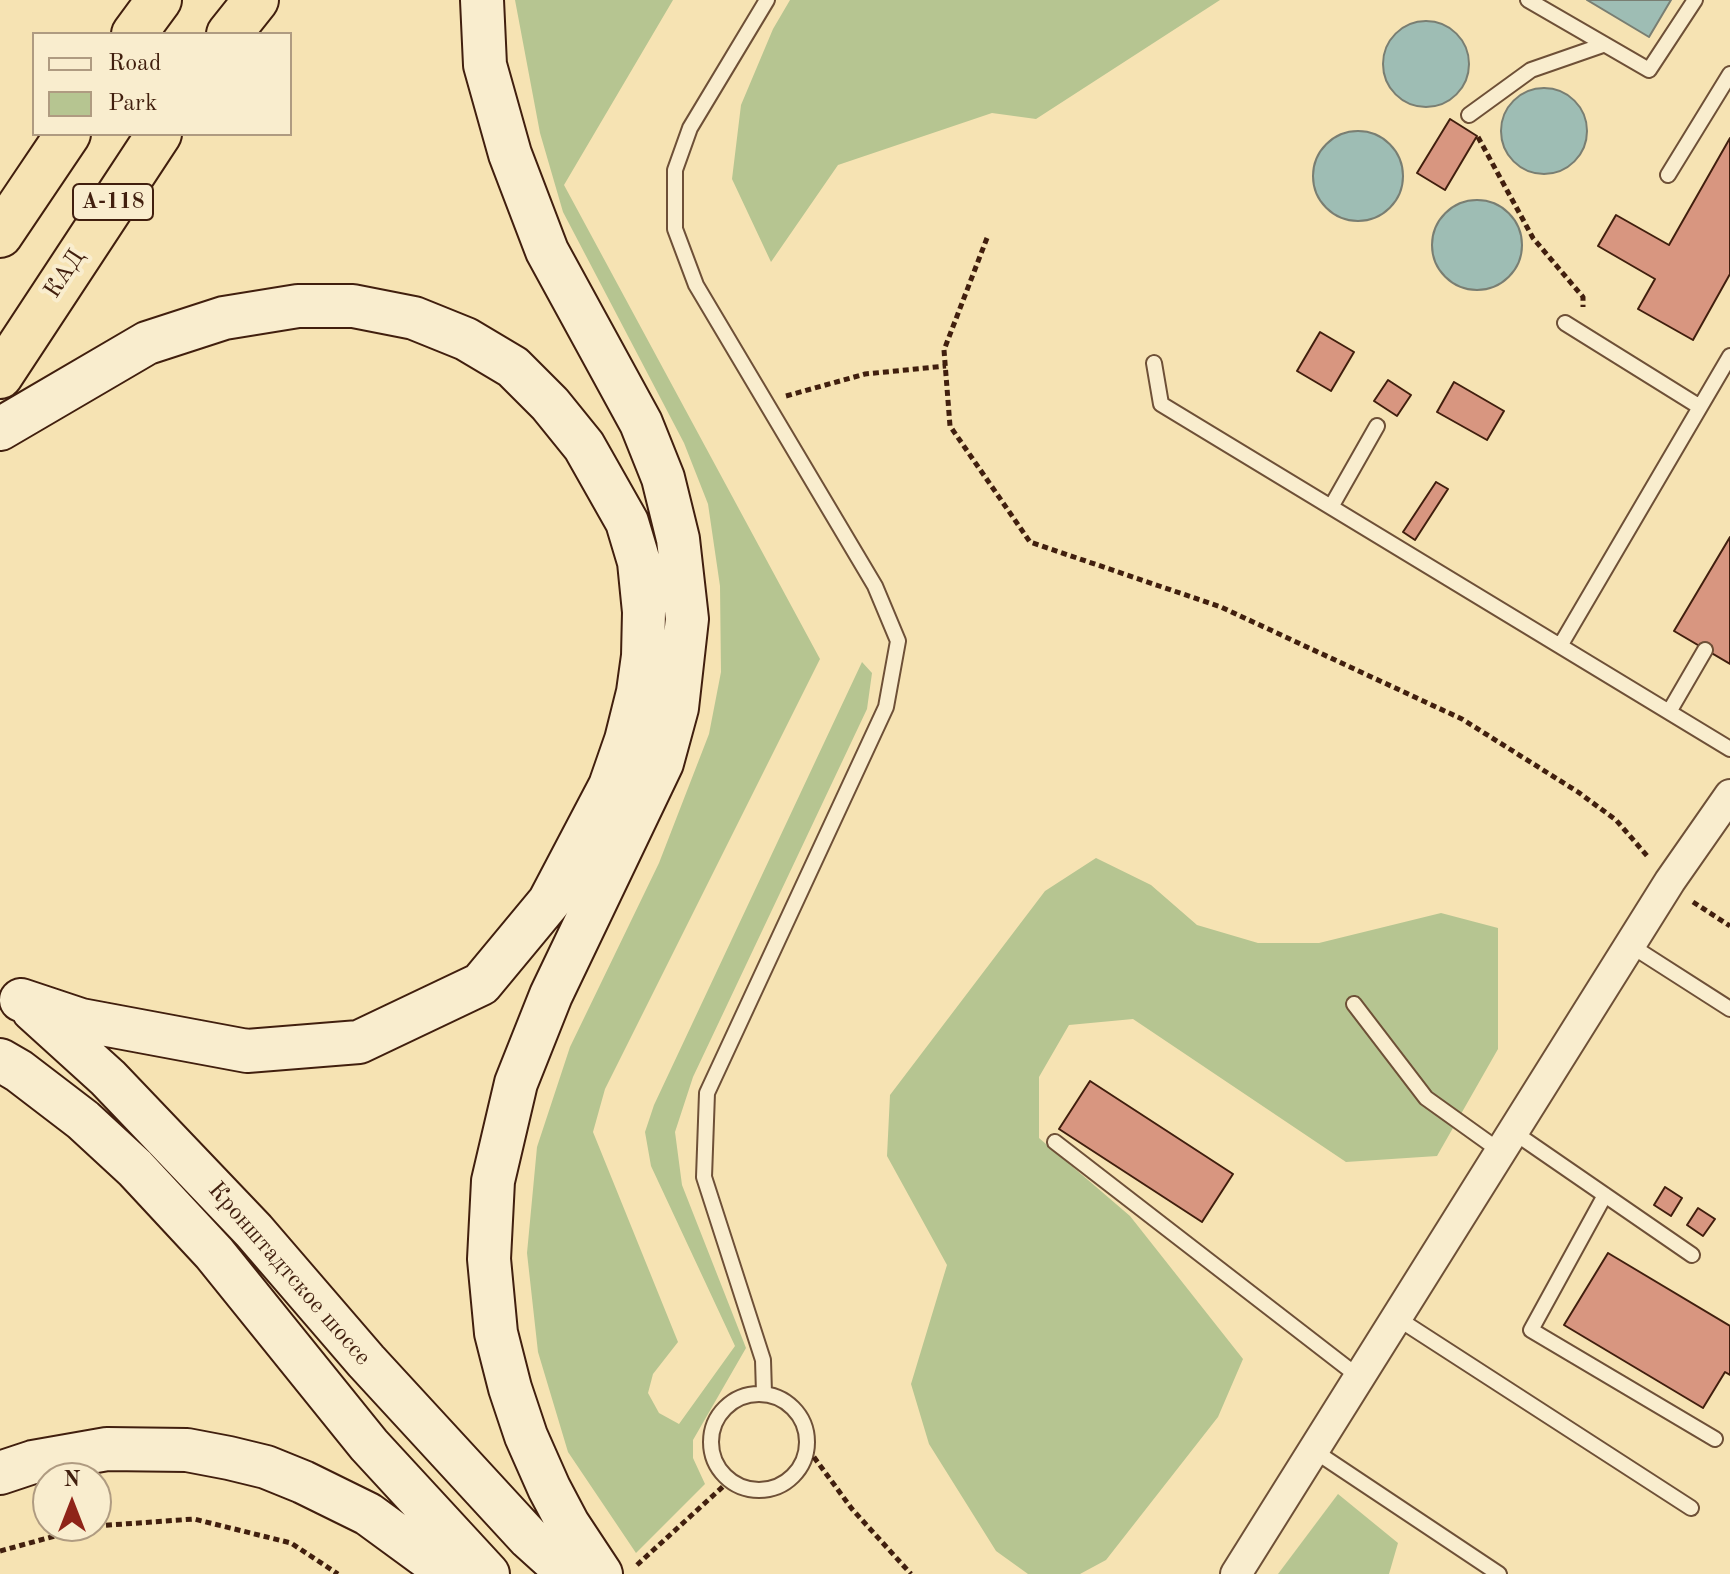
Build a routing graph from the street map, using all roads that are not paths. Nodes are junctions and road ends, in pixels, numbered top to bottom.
1 (159, 0) edge
2 (256, 0) edge
3 (482, 0) edge
4 (767, 0) edge
5 (1528, 0) edge
6 (1695, 0) edge
7 (135, 32) edge
8 (231, 32) edge
9 (1603, 45) junction
10 (1730, 74) edge
11 (1469, 115) dead end
12 (67, 136) edge
13 (158, 136) edge
14 (1668, 175) dead end
15 (0, 235) edge
16 (1565, 323) dead end
17 (1730, 356) edge
18 (1154, 363) dead end
19 (0, 376) edge
20 (1700, 407) junction
21 (1377, 426) dead end
22 (0, 429) edge
23 (1331, 507) junction
24 (1560, 646) junction
25 (1705, 650) dead end
26 (1669, 712) junction
27 (1730, 749) edge
28 (1730, 795) edge
29 (1630, 945) junction
30 (11, 992) edge
31 (1354, 1004) dead end
32 (1730, 1009) edge
33 (11, 1058) edge
34 (1506, 1141) junction
35 (1055, 1142) dead end
36 (1605, 1195) junction
37 (1692, 1255) dead end
38 (1397, 1318) junction
39 (1359, 1377) junction
40 (764, 1393) junction
41 (1715, 1439) dead end
42 (1313, 1450) junction
43 (0, 1473) edge
44 (1691, 1508) dead end
45 (618, 1571) edge
46 (450, 1574) edge
47 (488, 1574) edge
48 (569, 1574) edge
49 (1236, 1574) edge
50 (1499, 1574) edge

1 - 7 highway
2 - 8 highway
3 - 45 main road
4 - 40 lane
5 - 9 lane
6 - 9 lane
9 - 11 lane
10 - 14 lane
12 - 15 highway, А-118
13 - 19 highway, КАД / А-118
16 - 20 lane
17 - 20 lane
18 - 23 lane
20 - 24 lane
21 - 23 lane
22 - 30 main road
23 - 24 lane
24 - 26 lane
25 - 26 lane
26 - 27 lane
28 - 29 street
29 - 32 lane
29 - 34 street
30 - 48 main road, Кронштадтское шоссе
31 - 34 lane
33 - 47 main road, Кронштадтское шоссе
34 - 36 lane
34 - 38 street
35 - 39 lane
36 - 37 lane
36 - 41 lane
38 - 39 street
38 - 44 lane
39 - 42 street
40 - 40 lane
42 - 49 street
42 - 50 lane
43 - 46 main road

